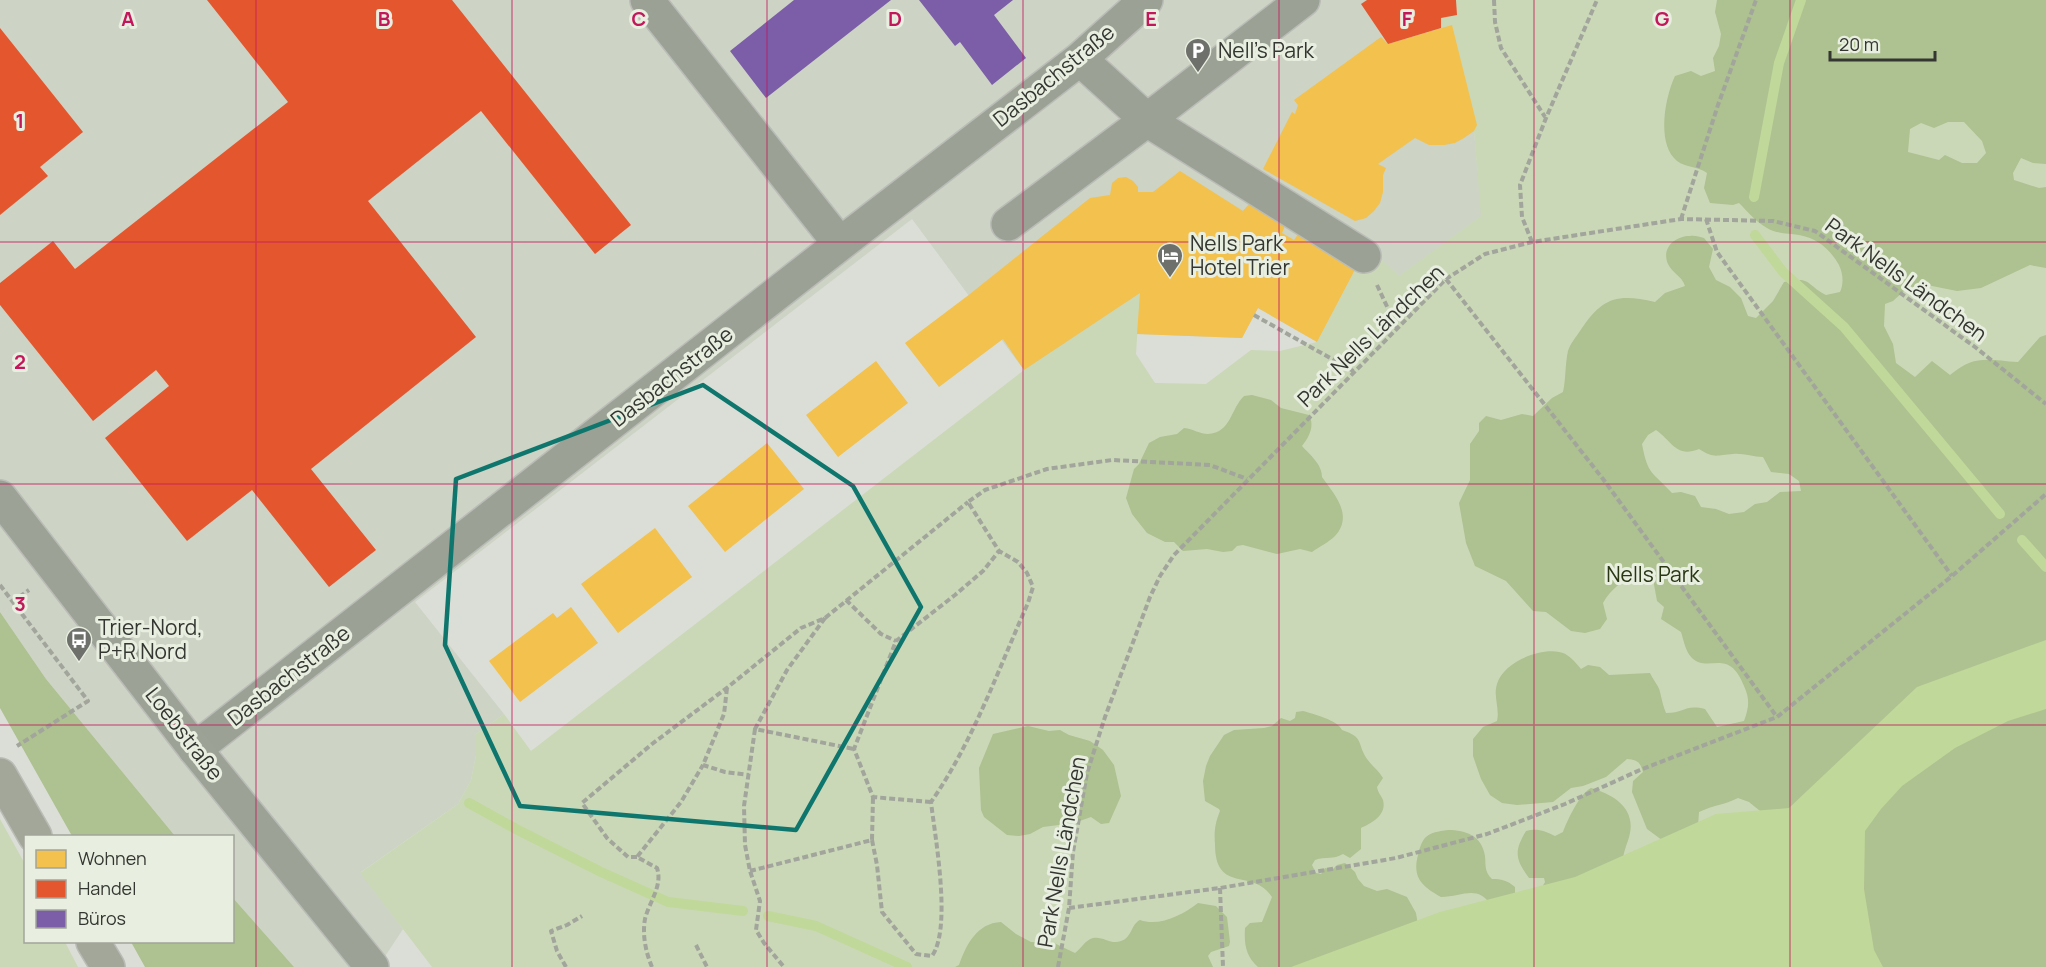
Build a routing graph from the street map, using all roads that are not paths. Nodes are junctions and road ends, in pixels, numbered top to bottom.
1 (647, 0) edge
2 (1146, 0) edge
3 (1303, 0) edge
4 (1080, 59) junction
5 (1147, 120) junction
6 (1008, 224) dead end
7 (840, 244) junction
8 (1364, 256) road end
9 (0, 497) edge
10 (195, 749) junction
11 (8, 761) edge
12 (35, 835) edge
13 (94, 943) edge
14 (108, 967) edge
15 (372, 967) edge

1 - 7 street
2 - 4 street, Dasbachstraße
3 - 5 street
4 - 5 street
4 - 7 street, Dasbachstraße
5 - 6 street
5 - 8 street
7 - 10 street, Dasbachstraße
9 - 10 main road, Loebstraße
10 - 15 main road, Loebstraße
11 - 12 highway
13 - 14 highway

